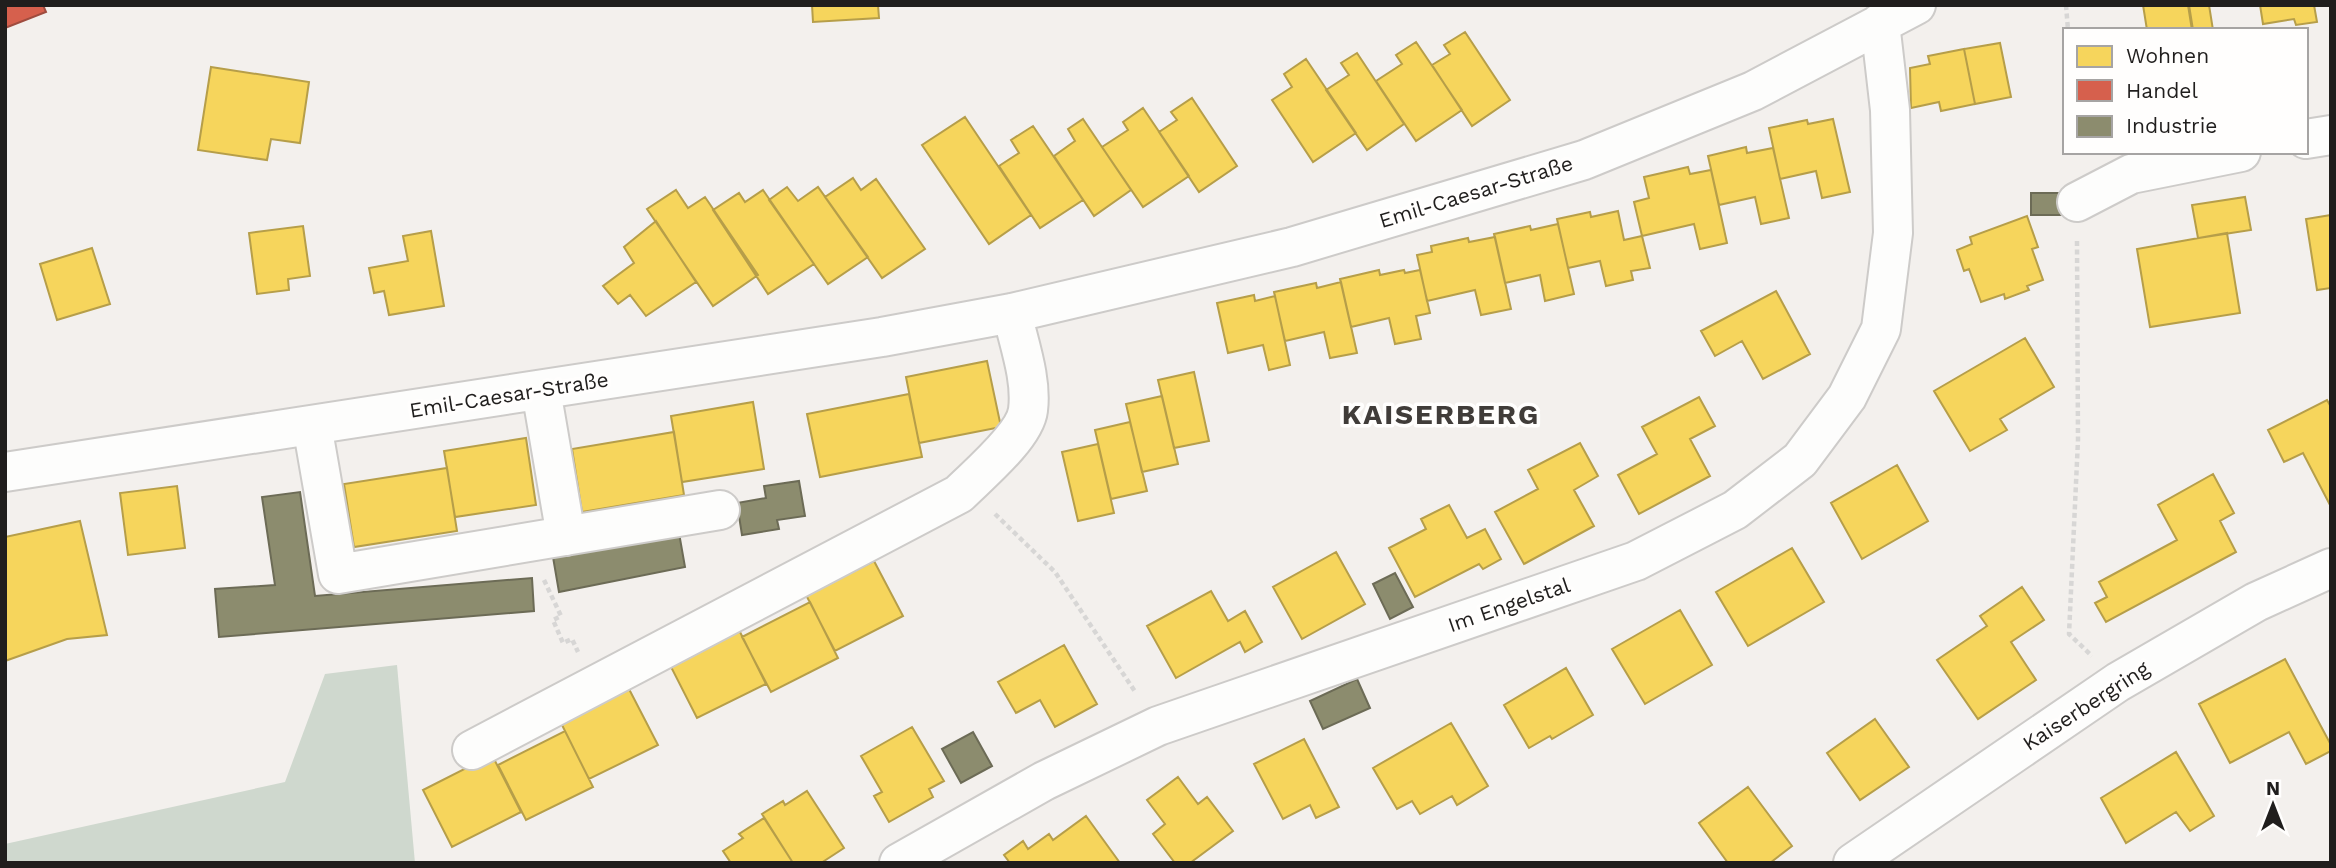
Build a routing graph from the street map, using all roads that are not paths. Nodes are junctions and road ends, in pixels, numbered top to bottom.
1 (1916, 5) edge
2 (1880, 23) junction
3 (2331, 135) edge
4 (2308, 139) edge
5 (2231, 154) edge
6 (2077, 202) road end
7 (1012, 313) junction
8 (541, 390) junction
9 (312, 425) junction
10 (5, 472) edge
11 (720, 510) dead end
12 (566, 536) junction
13 (2331, 568) edge
14 (472, 750) dead end
15 (899, 863) edge
16 (1853, 863) edge

1 - 2 street, Emil-Caesar-Straße
2 - 7 street, Emil-Caesar-Straße
2 - 15 street, Im Engelstal
3 - 4 street
5 - 6 street
7 - 8 street, Emil-Caesar-Straße
7 - 14 street
8 - 9 street, Emil-Caesar-Straße
8 - 12 street
9 - 10 street, Emil-Caesar-Straße
9 - 12 street
11 - 12 street
13 - 16 street, Kaiserbergring

